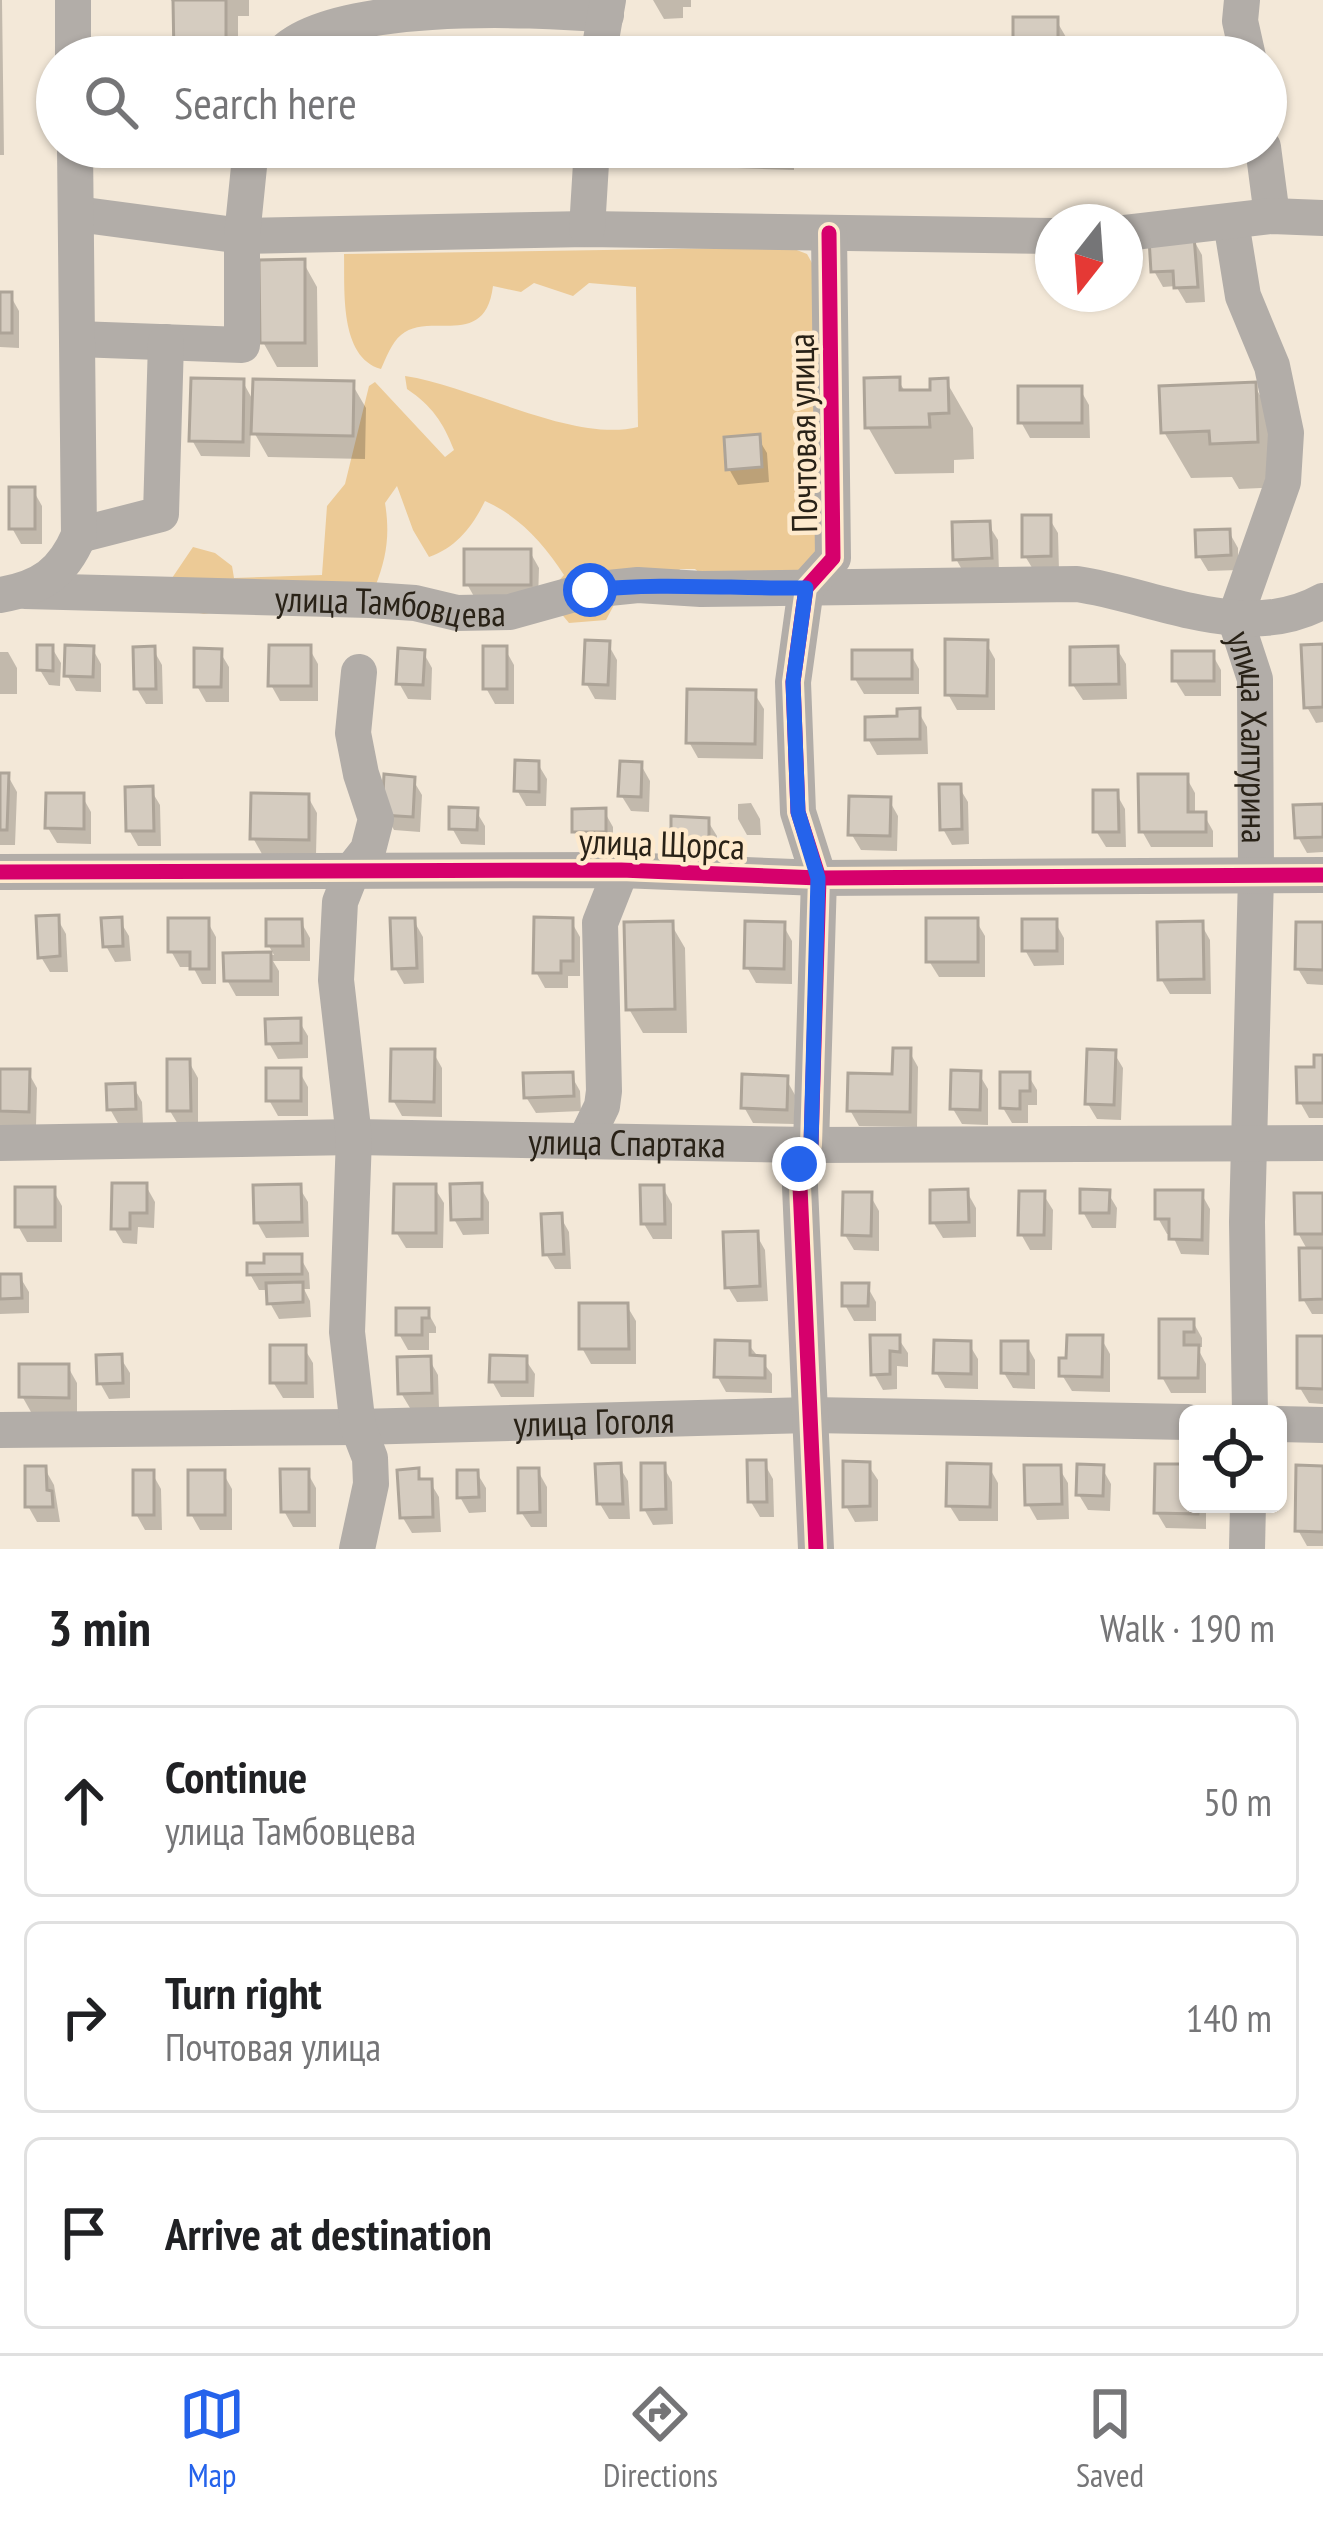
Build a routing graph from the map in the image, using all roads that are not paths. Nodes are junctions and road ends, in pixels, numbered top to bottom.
1 (73, 0) edge
2 (1242, 0) edge
3 (607, 7) edge
4 (74, 36) edge
5 (306, 36) edge
6 (1243, 36) edge
7 (76, 168) edge
8 (249, 168) edge
9 (590, 168) edge
10 (1266, 168) edge
11 (77, 214) junction
12 (1272, 216) junction
13 (1323, 218) edge
14 (1231, 222) junction
15 (586, 229) junction
16 (1143, 231) edge
17 (829, 233) junction
18 (242, 236) junction
19 (1035, 236) edge
20 (77, 339) junction
21 (166, 342) junction
22 (79, 535) junction
23 (806, 588) junction
24 (12, 593) edge
25 (1323, 601) edge
26 (1235, 618) junction
27 (359, 671) dead end
28 (353, 869) junction
29 (621, 870) junction
30 (0, 872) edge
31 (1323, 875) edge
32 (1256, 876) junction
33 (818, 878) junction
34 (354, 1137) junction
35 (585, 1141) junction
36 (1249, 1141) junction
37 (0, 1143) edge
38 (1323, 1143) edge
39 (811, 1145) junction
40 (1250, 1405) edge
41 (812, 1415) junction
42 (1179, 1422) edge
43 (1287, 1424) edge
44 (1323, 1425) edge
45 (358, 1427) junction
46 (0, 1430) edge
47 (1248, 1513) edge
48 (357, 1549) edge
49 (816, 1549) edge
50 (1247, 1549) edge

1 - 4 street
2 - 6 street
3 - 5 street
7 - 11 street
8 - 18 street
9 - 15 street
10 - 12 street
11 - 18 street
11 - 20 street
12 - 13 street
12 - 14 street
14 - 16 street
14 - 26 street, улица Халтурина
15 - 17 street
15 - 18 street
17 - 19 street
17 - 23 street, Почтовая улица
18 - 21 street
20 - 21 street
20 - 22 street
21 - 22 street
22 - 24 street
23 - 24 street, улица Тамбовцева
23 - 26 street, улица Тамбовцева
23 - 33 street, Почтовая улица
25 - 26 street, улица Тамбовцева
26 - 32 street, улица Халтурина
27 - 28 street
28 - 29 street, улица Щорса
28 - 30 street, улица Щорса
28 - 34 street
29 - 33 street, улица Щорса
29 - 35 street
31 - 32 street, улица Щорса
32 - 33 street, улица Щорса
32 - 36 street, улица Халтурина
33 - 39 street, Почтовая улица
34 - 35 street, улица Спартака
34 - 37 street, улица Спартака
34 - 45 street
35 - 39 street, улица Спартака
36 - 38 street, улица Спартака
36 - 39 street, улица Спартака
36 - 40 street, улица Халтурина
39 - 41 street, Почтовая улица
41 - 42 street, улица Гоголя
41 - 45 street, улица Гоголя
41 - 49 street, Почтовая улица
43 - 44 street
45 - 46 street, улица Гоголя
45 - 48 street
47 - 50 street

